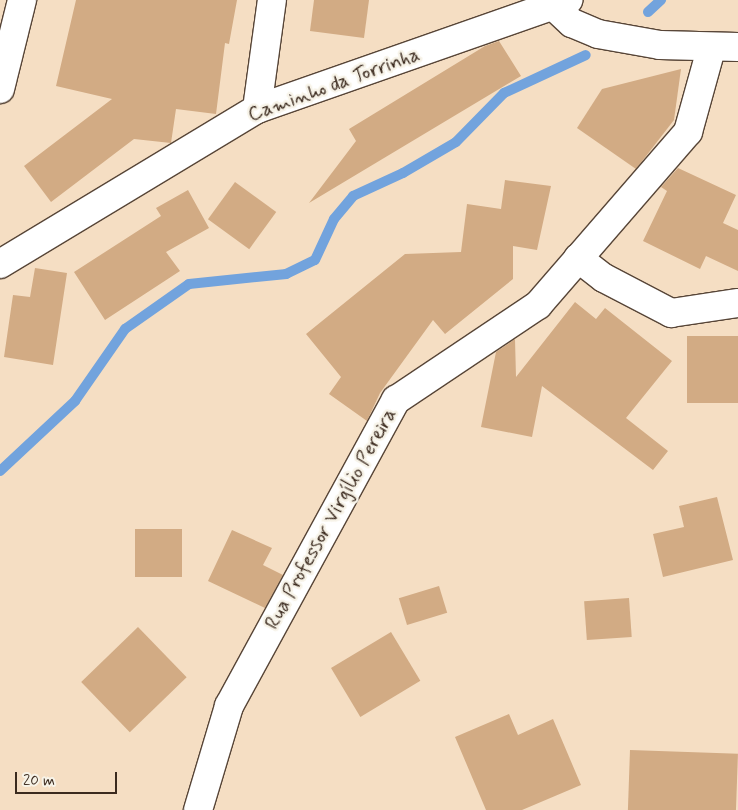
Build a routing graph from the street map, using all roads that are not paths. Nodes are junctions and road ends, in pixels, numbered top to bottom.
1 (22, 0) edge
2 (272, 0) edge
3 (556, 2) edge
4 (738, 47) edge
5 (711, 48) junction
6 (0, 90) edge
7 (257, 109) junction
8 (578, 258) junction
9 (1, 260) edge
10 (738, 303) edge
11 (198, 810) edge

1 - 6 street
2 - 7 street
3 - 5 street
3 - 7 street, Caminho da Torrinha
4 - 5 street
5 - 8 street, Rua Professor Virgílio Pereira
7 - 9 street, Caminho da Torrinha
8 - 10 street
8 - 11 street, Rua Professor Virgílio Pereira

